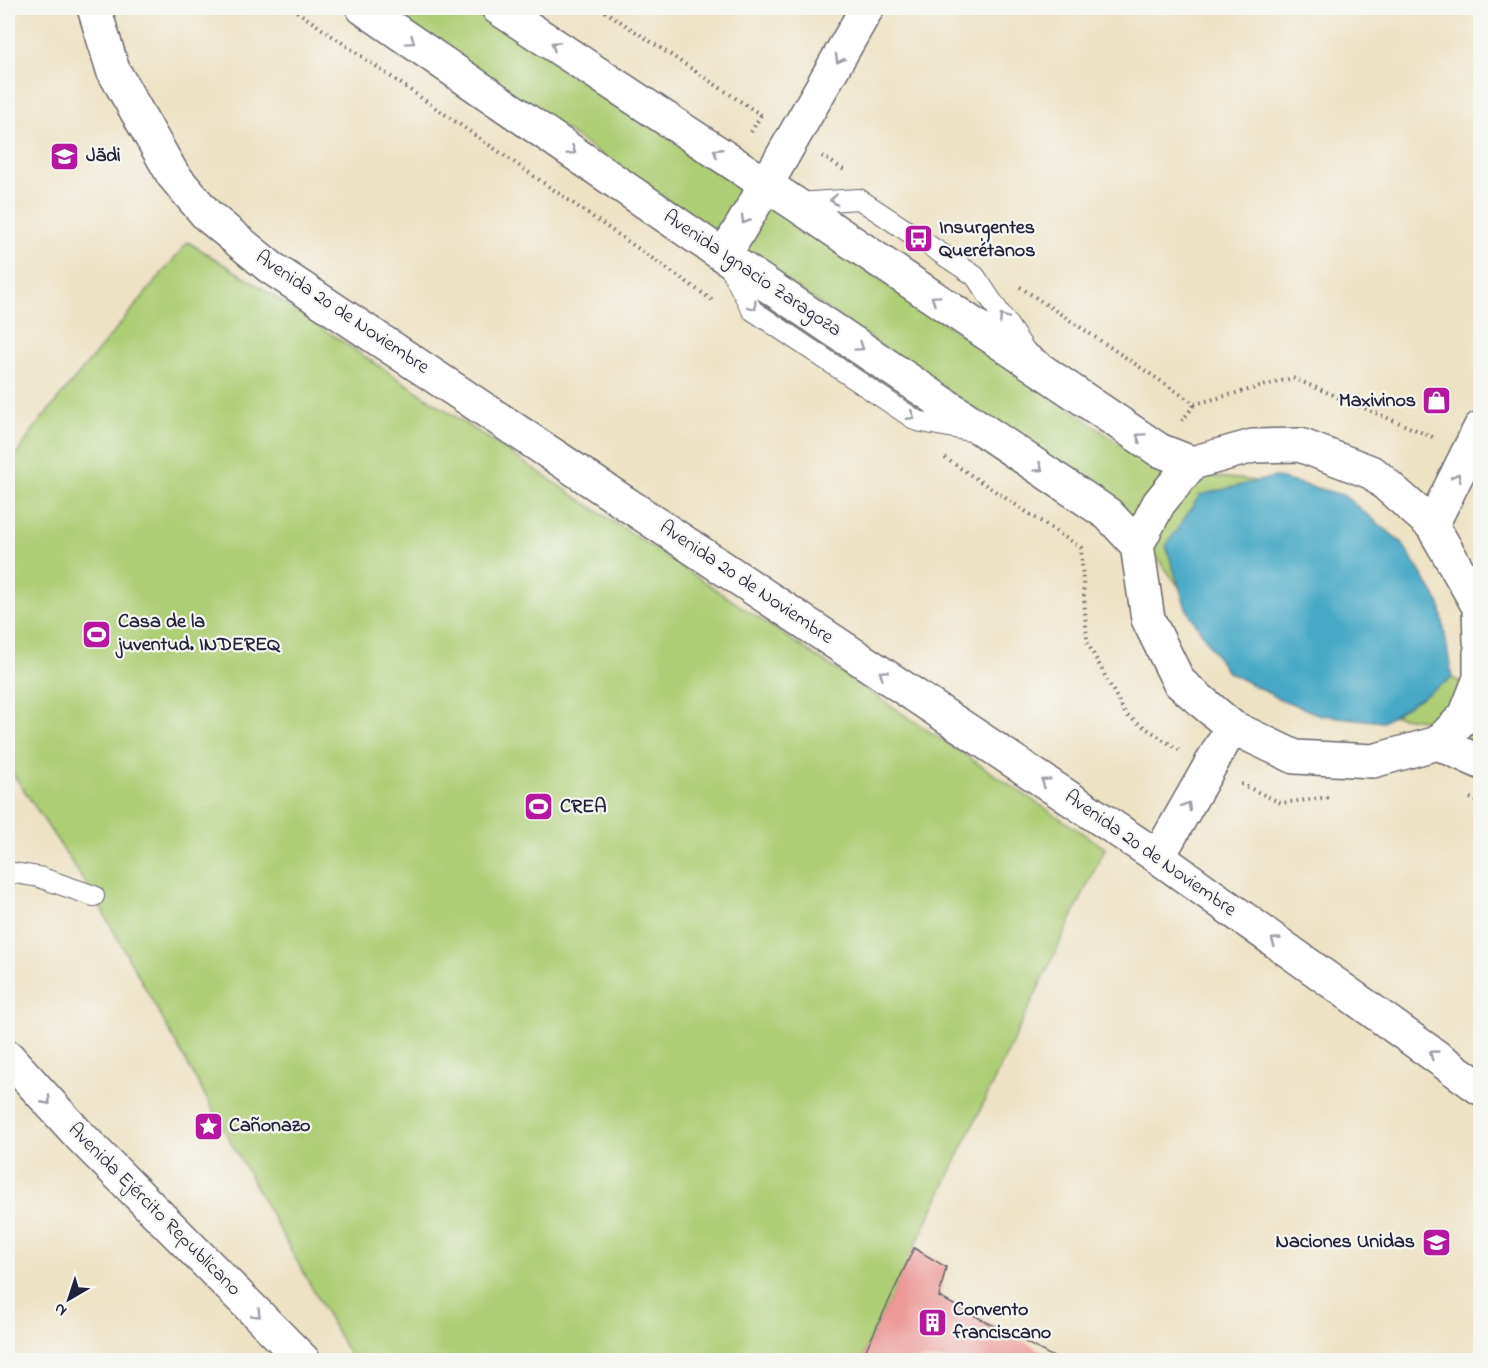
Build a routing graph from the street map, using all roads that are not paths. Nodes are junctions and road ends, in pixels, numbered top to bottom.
1 (94, 8) edge
2 (363, 8) edge
3 (498, 8) edge
4 (867, 8) edge
5 (766, 184) junction
6 (724, 256) junction
7 (1475, 440) edge
8 (1192, 463) junction
9 (1432, 525) junction
10 (1137, 545) junction
11 (1480, 641) edge
12 (1480, 653) edge
13 (1480, 678) edge
14 (1232, 728) junction
15 (1438, 743) junction
16 (1480, 762) edge
17 (1158, 857) junction
18 (8, 872) edge
19 (94, 896) dead end
20 (8, 1057) edge
21 (1480, 1088) edge
22 (303, 1360) edge

17 -> 1 main road, Avenida 20 de Noviembre
2 -> 6 main road, Avenida Ignacio Zaragoza
5 -> 3 main road
4 -> 5 main road
5 -> 6 main road
8 -> 5 main road
6 -> 10 main road, Avenida Ignacio Zaragoza
9 -> 7 main road
8 - 9 main road
8 - 10 main road
9 - 11 main road
10 - 14 main road
12 - 13 main road
13 - 15 main road
14 - 15 main road
17 -> 14 main road
15 - 16 main road
21 -> 17 main road, Avenida 20 de Noviembre
18 - 19 lane
20 -> 22 main road, Avenida Ejército Republicano

